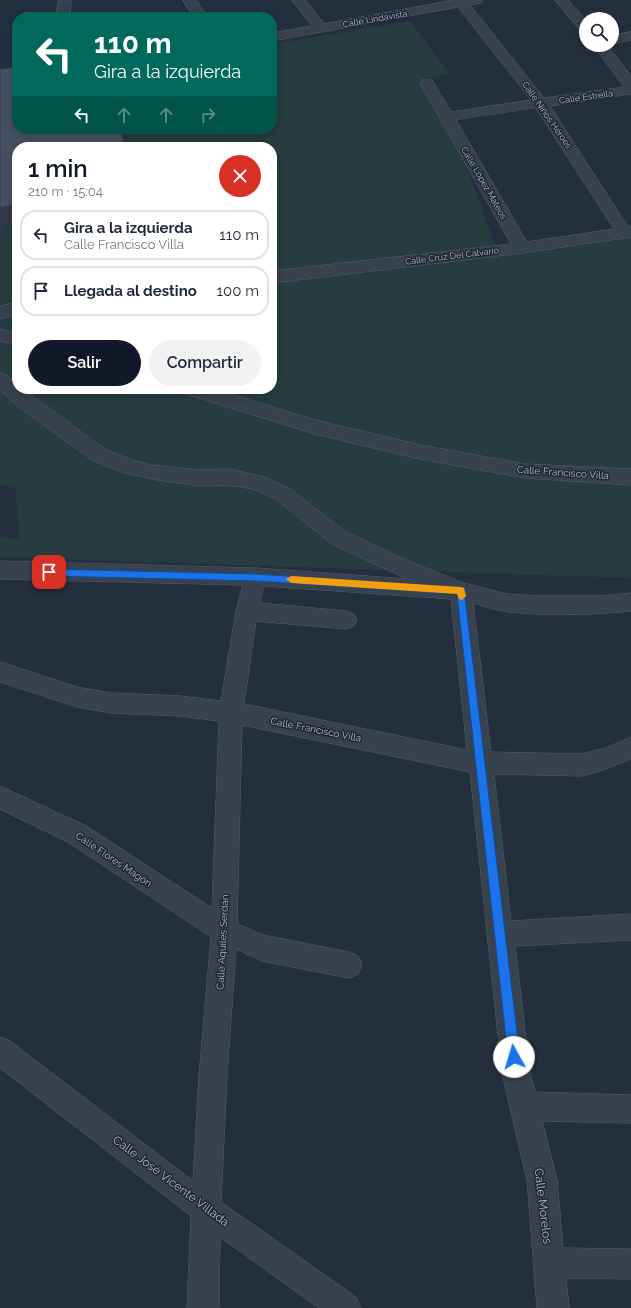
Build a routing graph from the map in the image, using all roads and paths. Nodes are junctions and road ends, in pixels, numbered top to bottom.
1 (65, 0) edge
2 (189, 0) edge
3 (298, 0) edge
4 (401, 0) edge
5 (478, 0) edge
6 (561, 0) edge
7 (462, 3) junction
8 (64, 12) edge
9 (197, 12) edge
10 (411, 12) junction
11 (579, 20) edge
12 (321, 29) junction
13 (277, 36) edge
14 (631, 36) edge
15 (619, 39) edge
16 (605, 52) edge
17 (426, 83) dead end
18 (631, 86) edge
19 (631, 90) edge
20 (541, 104) junction
21 (446, 117) junction
22 (628, 232) edge
23 (522, 248) junction
24 (277, 276) edge
25 (12, 309) edge
26 (0, 313) edge
27 (0, 335) edge
28 (12, 338) edge
29 (0, 380) edge
30 (12, 390) edge
31 (17, 394) edge
32 (208, 394) edge
33 (631, 477) edge
34 (0, 570) edge
35 (256, 577) junction
36 (461, 591) junction
37 (631, 602) edge
38 (247, 611) junction
39 (346, 620) dead end
40 (0, 672) edge
41 (232, 712) junction
42 (631, 748) edge
43 (480, 763) junction
44 (0, 798) edge
45 (631, 927) edge
46 (224, 931) junction
47 (501, 934) junction
48 (349, 965) dead end
49 (0, 1051) edge
50 (523, 1106) junction
51 (631, 1109) edge
52 (206, 1208) junction
53 (549, 1263) junction
54 (631, 1264) edge
55 (203, 1308) edge
56 (345, 1308) edge
57 (552, 1308) edge

1 - 8 street
2 - 9 street
3 - 12 street
4 - 10 street
5 - 7 street, Calle Lindavista
6 - 11 street
7 - 10 street, Calle Lindavista
7 - 20 street, Calle Niños Héroes
10 - 12 street, Calle Lindavista
12 - 13 street, Calle Lindavista
14 - 15 street
16 - 18 street
17 - 21 street, Calle López Mateos
19 - 20 street, Calle Estrella
20 - 21 street, Calle Estrella
20 - 22 street, Calle Niños Héroes
21 - 23 street, Calle López Mateos
22 - 23 street, Calle Cruz Del Calvario
23 - 24 street, Calle Cruz Del Calvario
25 - 26 street
27 - 28 street
29 - 30 street
31 - 36 street
32 - 33 street, Calle Francisco Villa
34 - 35 street
35 - 36 street
35 - 38 street, Calle Aquiles Serdán
36 - 37 street
36 - 43 street, Calle Morelos
38 - 39 street
38 - 41 street, Calle Aquiles Serdán
40 - 41 street, Calle Francisco Villa
41 - 43 street, Calle Francisco Villa
41 - 46 street, Calle Aquiles Serdán
42 - 43 street, Calle Francisco Villa
43 - 47 street, Calle Morelos
44 - 46 street, Calle Flores Magón
45 - 47 street
46 - 48 street, Calle Flores Magón
46 - 52 street, Calle Aquiles Serdán
47 - 50 street, Calle Morelos
49 - 52 street, Calle José Vicente Villada
50 - 51 street
50 - 53 street, Calle Morelos
52 - 55 street, Calle Aquiles Serdán
52 - 56 street, Calle José Vicente Villada
53 - 54 street
53 - 57 street, Calle Morelos

